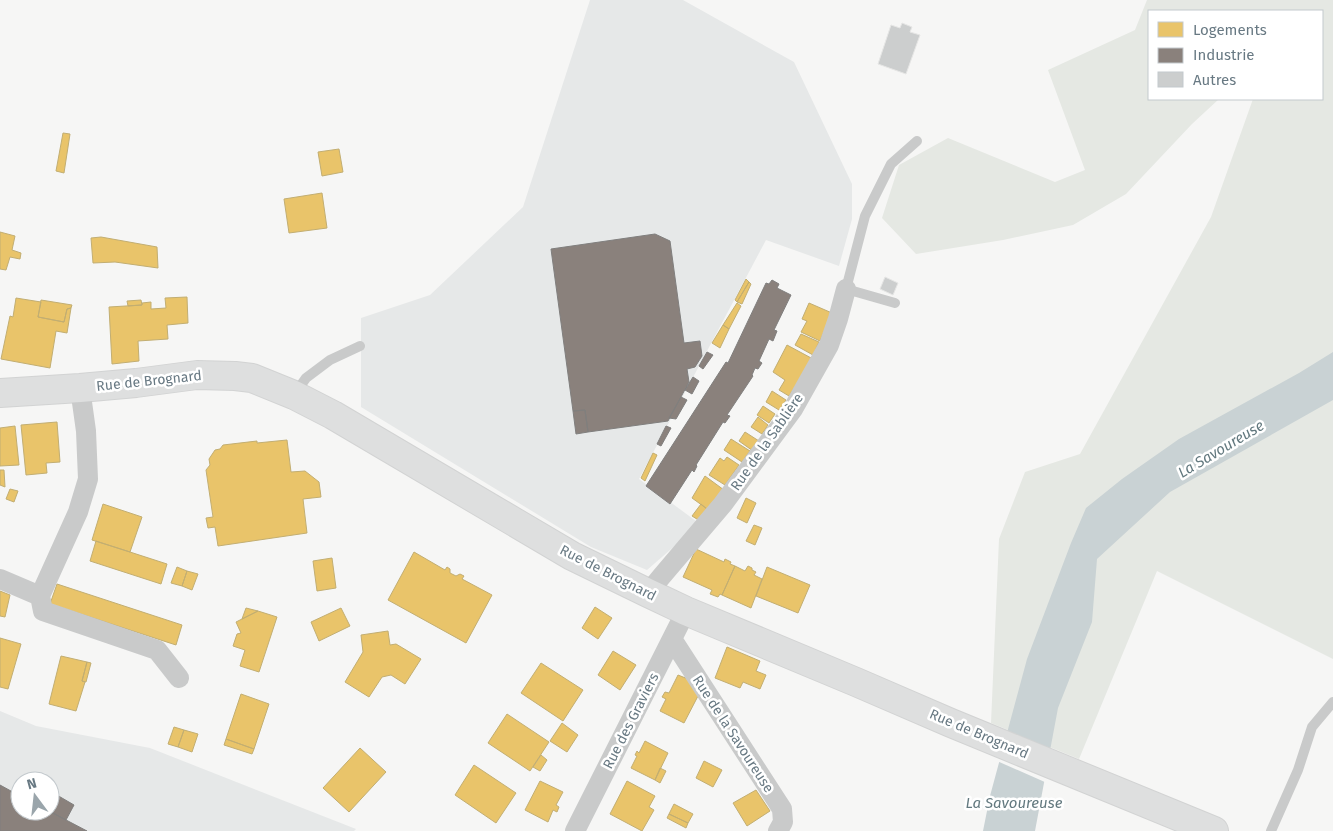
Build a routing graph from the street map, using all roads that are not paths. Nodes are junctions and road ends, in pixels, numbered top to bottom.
1 (917, 141) dead end
2 (846, 289) junction
3 (895, 303) dead end
4 (360, 346) dead end
5 (80, 388) junction
6 (0, 393) edge
7 (294, 395) junction
8 (0, 580) edge
9 (648, 593) junction
10 (40, 596) junction
11 (686, 611) junction
12 (672, 639) junction
13 (179, 678) dead end
14 (1333, 702) edge
15 (575, 831) edge
16 (778, 831) edge
17 (1214, 831) edge
18 (1271, 831) edge

1 - 2 lane, Rue de la Sablière
2 - 3 lane
2 - 9 street, Rue de la Sablière
4 - 7 lane
5 - 6 street, Rue de Brognard
5 - 7 street, Rue de Brognard
5 - 10 street
7 - 9 street, Rue de Brognard
8 - 10 street
9 - 11 street, Rue de Brognard
10 - 13 street
11 - 12 street, Rue des Graviers
11 - 17 street, Rue de Brognard
12 - 15 street, Rue des Graviers
12 - 16 street, Rue de la Savoureuse
14 - 18 lane

